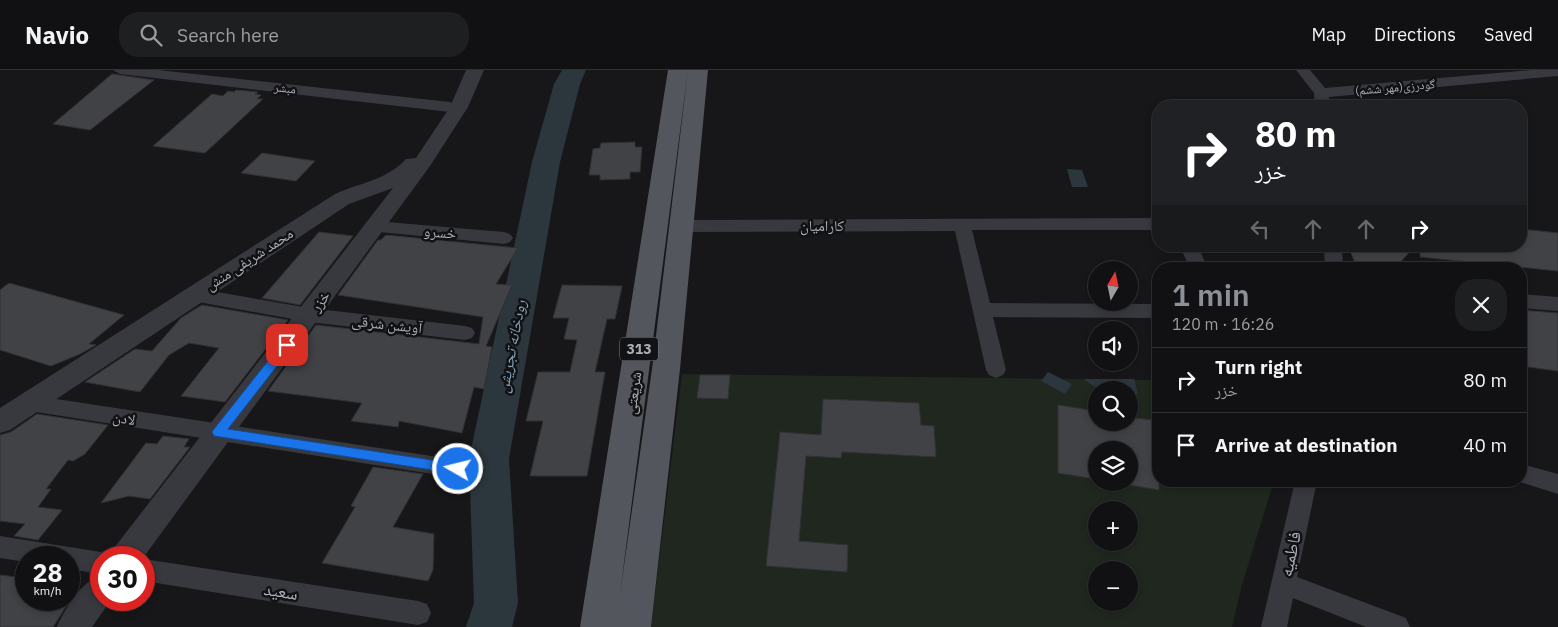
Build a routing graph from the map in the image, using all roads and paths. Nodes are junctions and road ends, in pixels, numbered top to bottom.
1 (120, 70) edge
2 (465, 70) edge
3 (475, 70) edge
4 (678, 70) edge
5 (698, 70) edge
6 (1303, 70) edge
7 (1555, 74) edge
8 (1321, 100) edge
9 (450, 107) junction
10 (390, 206) junction
11 (309, 220) junction
12 (962, 224) junction
13 (1152, 224) edge
14 (682, 226) junction
15 (375, 227) junction
16 (504, 238) dead end
17 (194, 295) junction
18 (1527, 301) edge
19 (1558, 304) edge
20 (982, 310) junction
21 (1152, 311) edge
22 (309, 315) junction
23 (465, 333) dead end
24 (996, 370) dead end
25 (30, 403) junction
26 (0, 422) edge
27 (218, 432) junction
28 (458, 469) dead end
29 (1527, 475) edge
30 (1558, 484) edge
31 (1305, 487) edge
32 (134, 546) edge
33 (0, 547) edge
34 (15, 549) edge
35 (155, 572) edge
36 (1283, 583) junction
37 (90, 604) edge
38 (418, 613) dead end
39 (73, 627) edge
40 (598, 627) edge
41 (634, 627) edge
42 (1274, 627) edge
43 (1397, 627) edge

1 - 9 street, مبشر
2 - 9 street, محمد شریفی منش
3 - 10 street, خزر
4 - 40 main road, شریعتی / 313
5 - 14 main road, شریعتی / 313
6 - 8 street
7 - 8 street, گودرزی(مهر ششم)
9 - 11 street, محمد شریفی منش
10 - 11 street
10 - 15 street, خزر
11 - 17 street, محمد شریفی منش
12 - 13 street, کارامیان
12 - 14 street, کارامیان
12 - 20 street
14 - 41 main road, شریعتی / 313
15 - 16 street, خسرو
15 - 22 street, خزر
17 - 22 street, آویشن شرقی
17 - 25 street, محمد شریفی منش
18 - 19 street
20 - 21 street
20 - 24 street
22 - 23 street, آویشن شرقی
22 - 27 street, خزر
25 - 26 street, محمد شریفی منش
25 - 27 street, لادن
27 - 28 street, لادن
27 - 32 street, خزر
29 - 30 street
31 - 36 street, فاطمیه
33 - 34 street
35 - 38 street, سعید
36 - 42 street, فاطمیه
36 - 43 street
37 - 39 street

